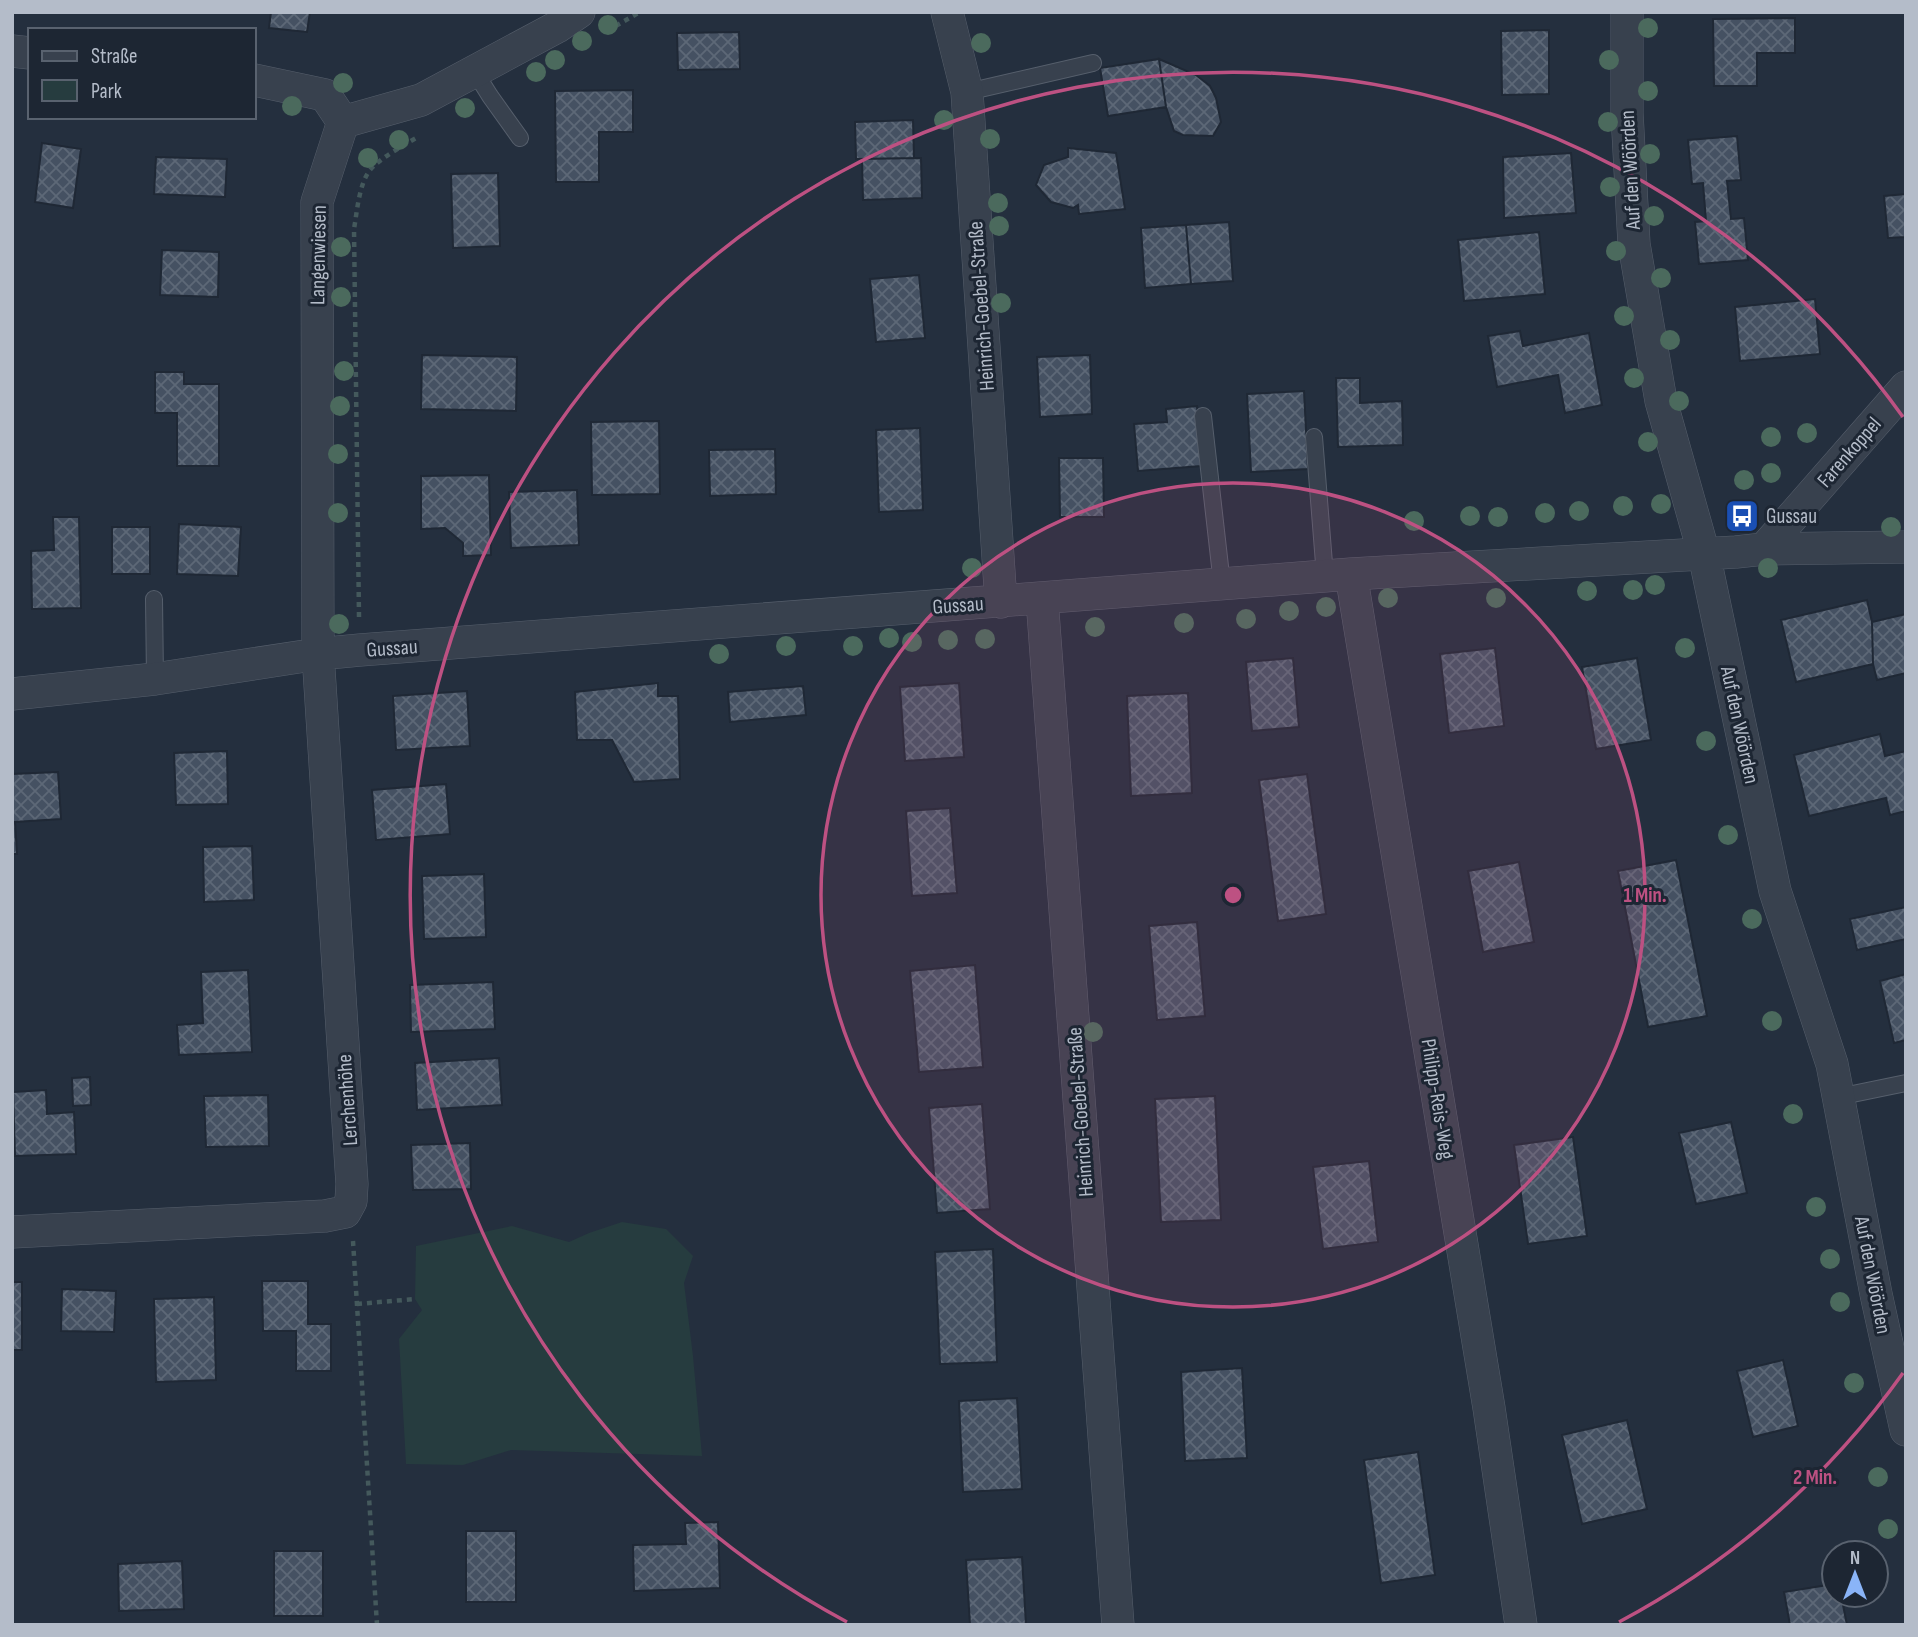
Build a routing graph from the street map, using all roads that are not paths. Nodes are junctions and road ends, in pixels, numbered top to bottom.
1 (579, 12) edge
2 (947, 12) edge
3 (1627, 12) edge
4 (1093, 63) dead end
5 (475, 72) junction
6 (256, 80) edge
7 (967, 92) junction
8 (344, 122) junction
9 (520, 138) dead end
10 (1906, 387) edge
11 (1202, 416) dead end
12 (1314, 437) dead end
13 (1906, 547) edge
14 (1764, 549) junction
15 (1704, 554) junction
16 (1338, 575) junction
17 (1222, 584) junction
18 (154, 599) dead end
19 (1042, 599) junction
20 (1002, 602) junction
21 (318, 654) junction
22 (155, 679) junction
23 (12, 694) edge
24 (1906, 1083) edge
25 (1838, 1097) junction
26 (12, 1232) edge
27 (1906, 1430) edge
28 (1118, 1625) edge
29 (1521, 1625) edge

1 - 5 street
2 - 7 street, Heinrich-Goebel-Straße
3 - 15 street, Auf den Wöörden
4 - 7 lane
5 - 8 street
5 - 9 lane
6 - 8 street
7 - 20 street, Heinrich-Goebel-Straße
8 - 21 street, Langenwiesen
10 - 14 street, Farenkoppel
11 - 17 lane
12 - 16 lane
13 - 14 street, Gussau
14 - 15 street, Gussau
15 - 16 street, Gussau
15 - 25 street, Auf den Wöörden
16 - 17 street, Gussau
16 - 29 street, Philipp-Reis-Weg
17 - 19 street, Gussau
18 - 22 lane
19 - 20 street, Gussau
19 - 28 street, Heinrich-Goebel-Straße
20 - 21 street, Gussau
21 - 22 street, Gussau
21 - 26 street, Lerchenhöhe
22 - 23 street, Gussau
24 - 25 lane
25 - 27 street, Auf den Wöörden

